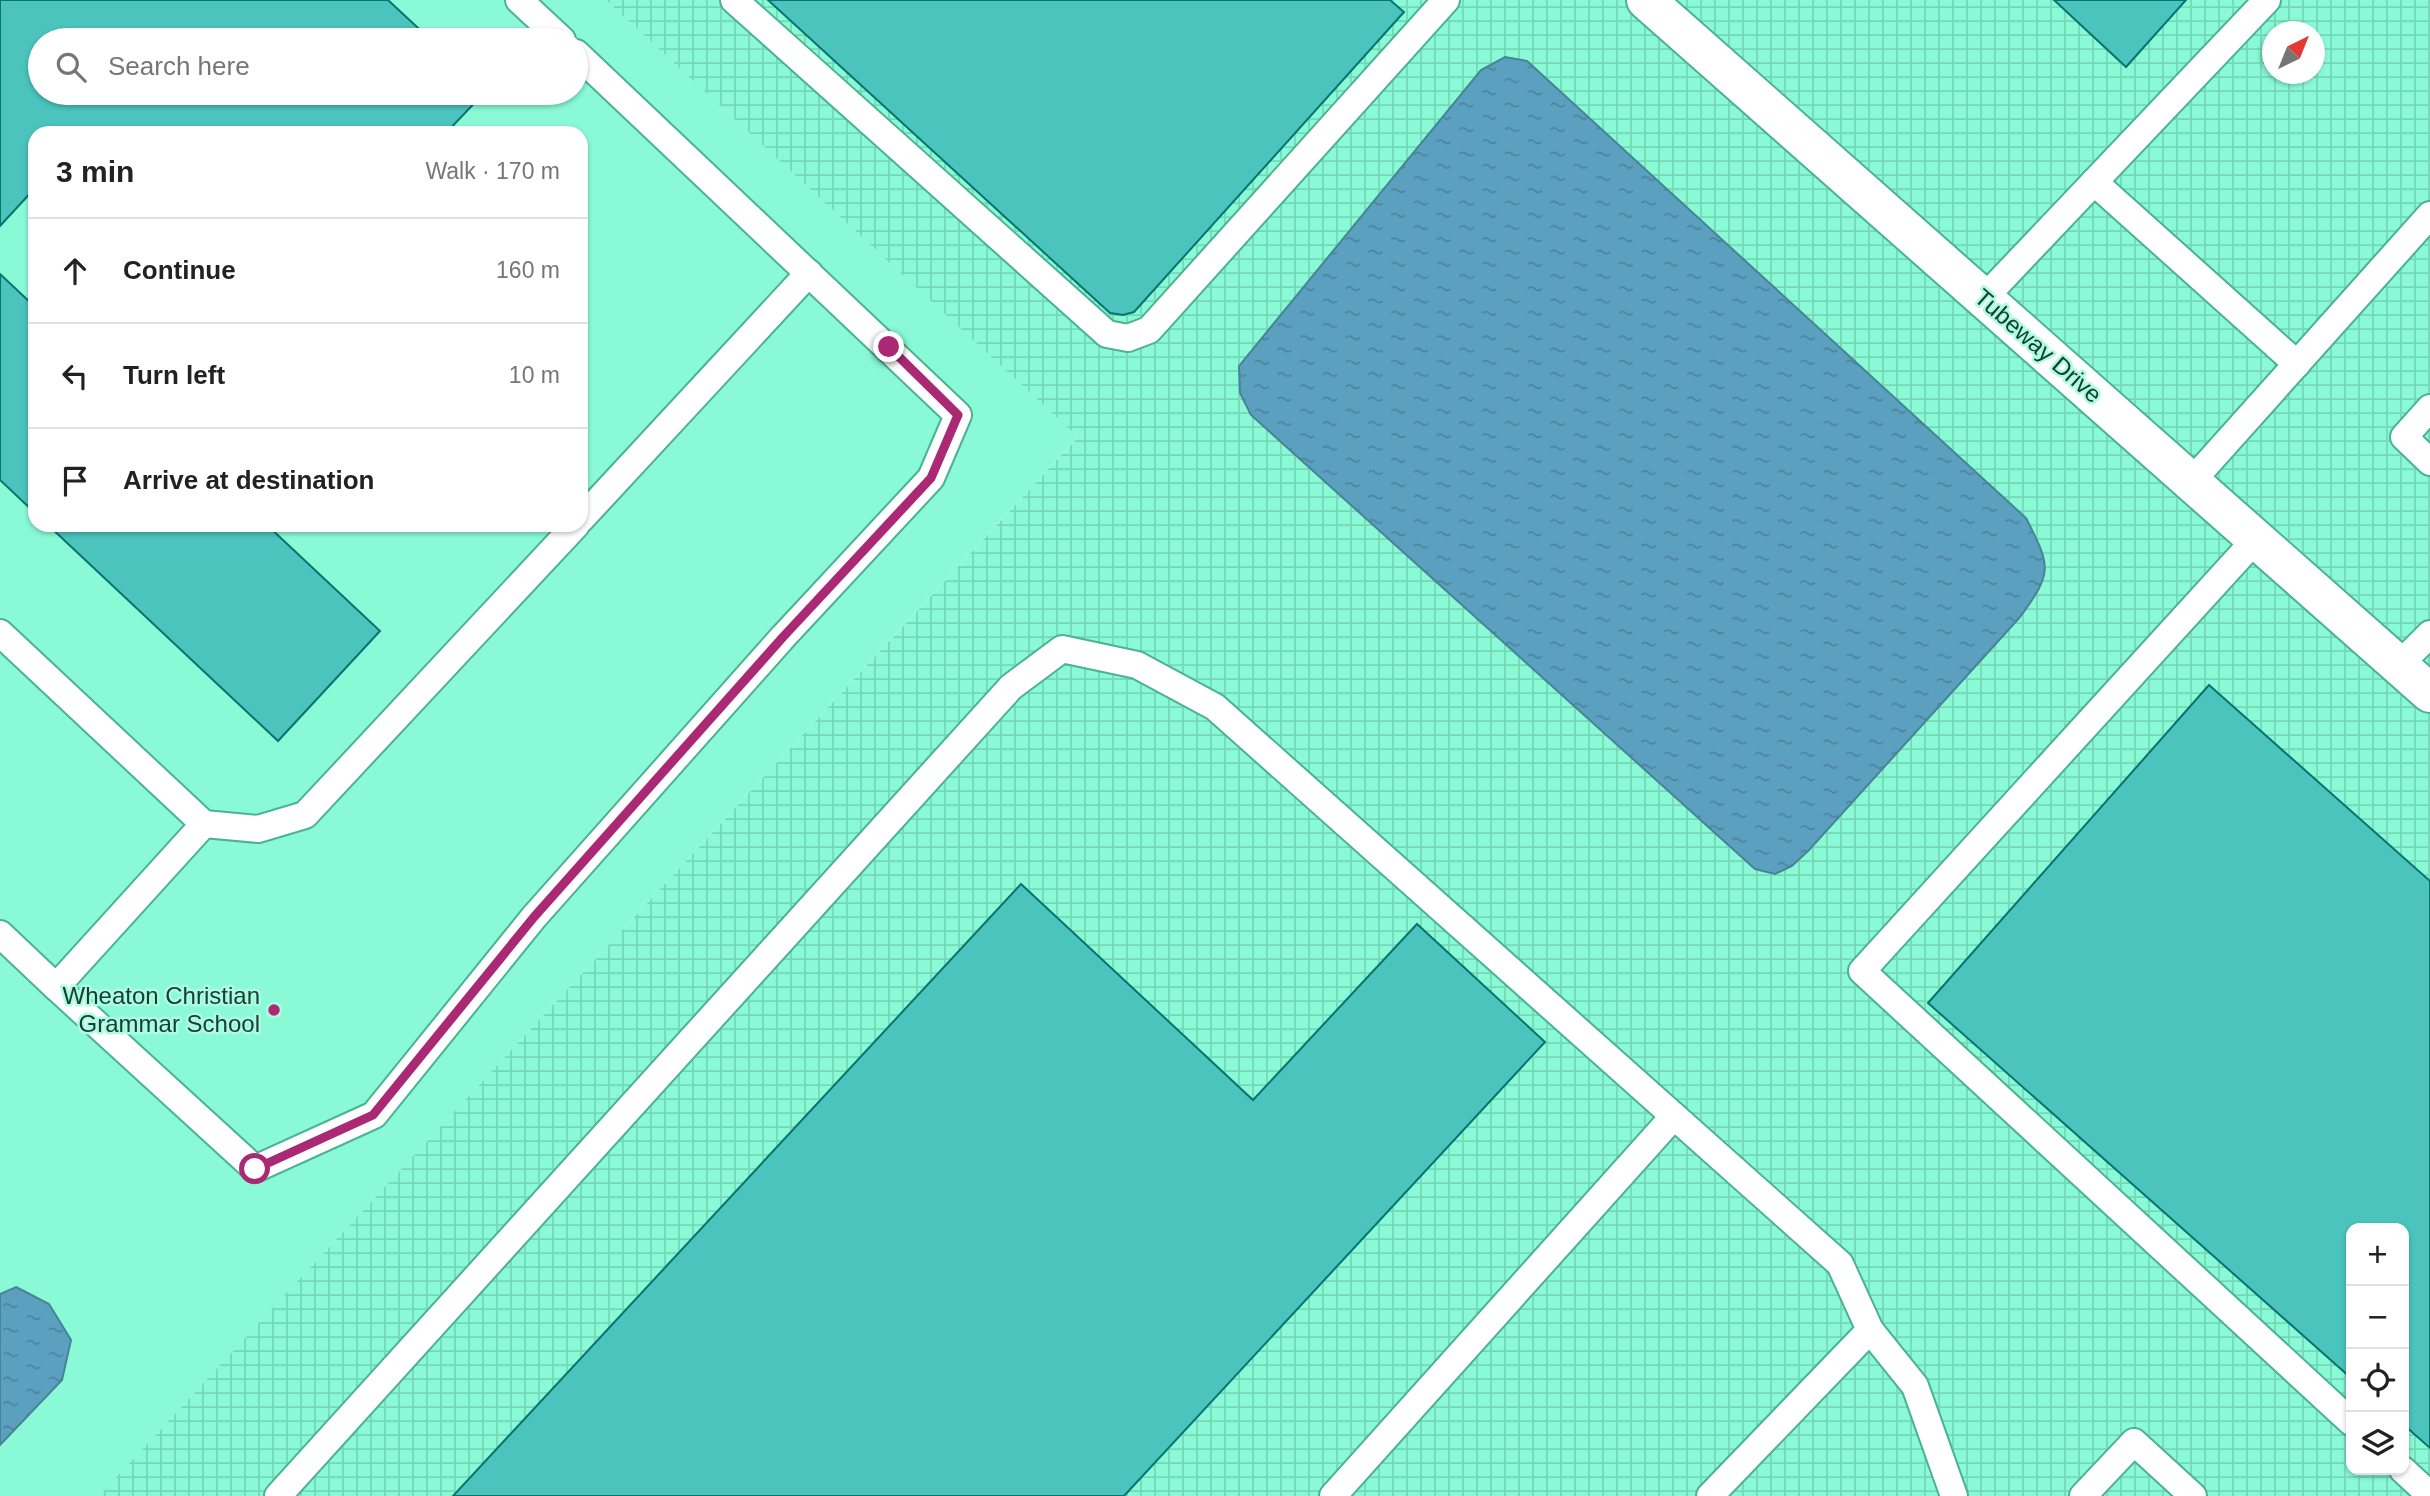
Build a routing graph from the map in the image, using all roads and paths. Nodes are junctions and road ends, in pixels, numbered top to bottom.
1 (519, 0) edge
2 (734, 0) edge
3 (1446, 0) edge
4 (1646, 0) edge
5 (2267, 0) edge
6 (549, 28) edge
7 (588, 64) edge
8 (2094, 183) junction
9 (2430, 215) edge
10 (808, 273) junction
11 (1984, 298) junction
12 (2297, 364) junction
13 (2430, 408) edge
14 (2430, 462) edge
15 (2191, 482) junction
16 (588, 511) edge
17 (569, 532) edge
18 (2256, 539) junction
19 (0, 633) edge
20 (2430, 634) edge
21 (2399, 665) junction
22 (2430, 693) edge
23 (204, 824) junction
24 (0, 934) edge
25 (56, 986) junction
26 (1674, 1116) junction
27 (1870, 1330) junction
28 (2346, 1417) edge
29 (2408, 1475) edge
30 (2430, 1495) edge
31 (278, 1496) edge
32 (1333, 1496) edge
33 (1710, 1496) edge
34 (1954, 1496) edge
35 (2083, 1496) edge
36 (2193, 1496) edge

1 - 6 lane
2 - 3 lane
4 - 11 street, Tubeway Drive
5 - 8 lane
7 - 10 lane
8 - 11 lane
8 - 12 lane
9 - 12 lane
10 - 16 lane
10 - 25 lane
11 - 15 street, Tubeway Drive
12 - 15 lane
13 - 14 lane
15 - 18 street, Tubeway Drive
17 - 23 lane
18 - 21 street, Tubeway Drive
18 - 28 lane
19 - 23 lane
20 - 21 lane
21 - 22 street, Tubeway Drive
23 - 25 lane
24 - 25 lane
26 - 27 lane
26 - 31 lane
26 - 32 lane
27 - 33 lane
27 - 34 lane
29 - 30 lane
35 - 36 lane

